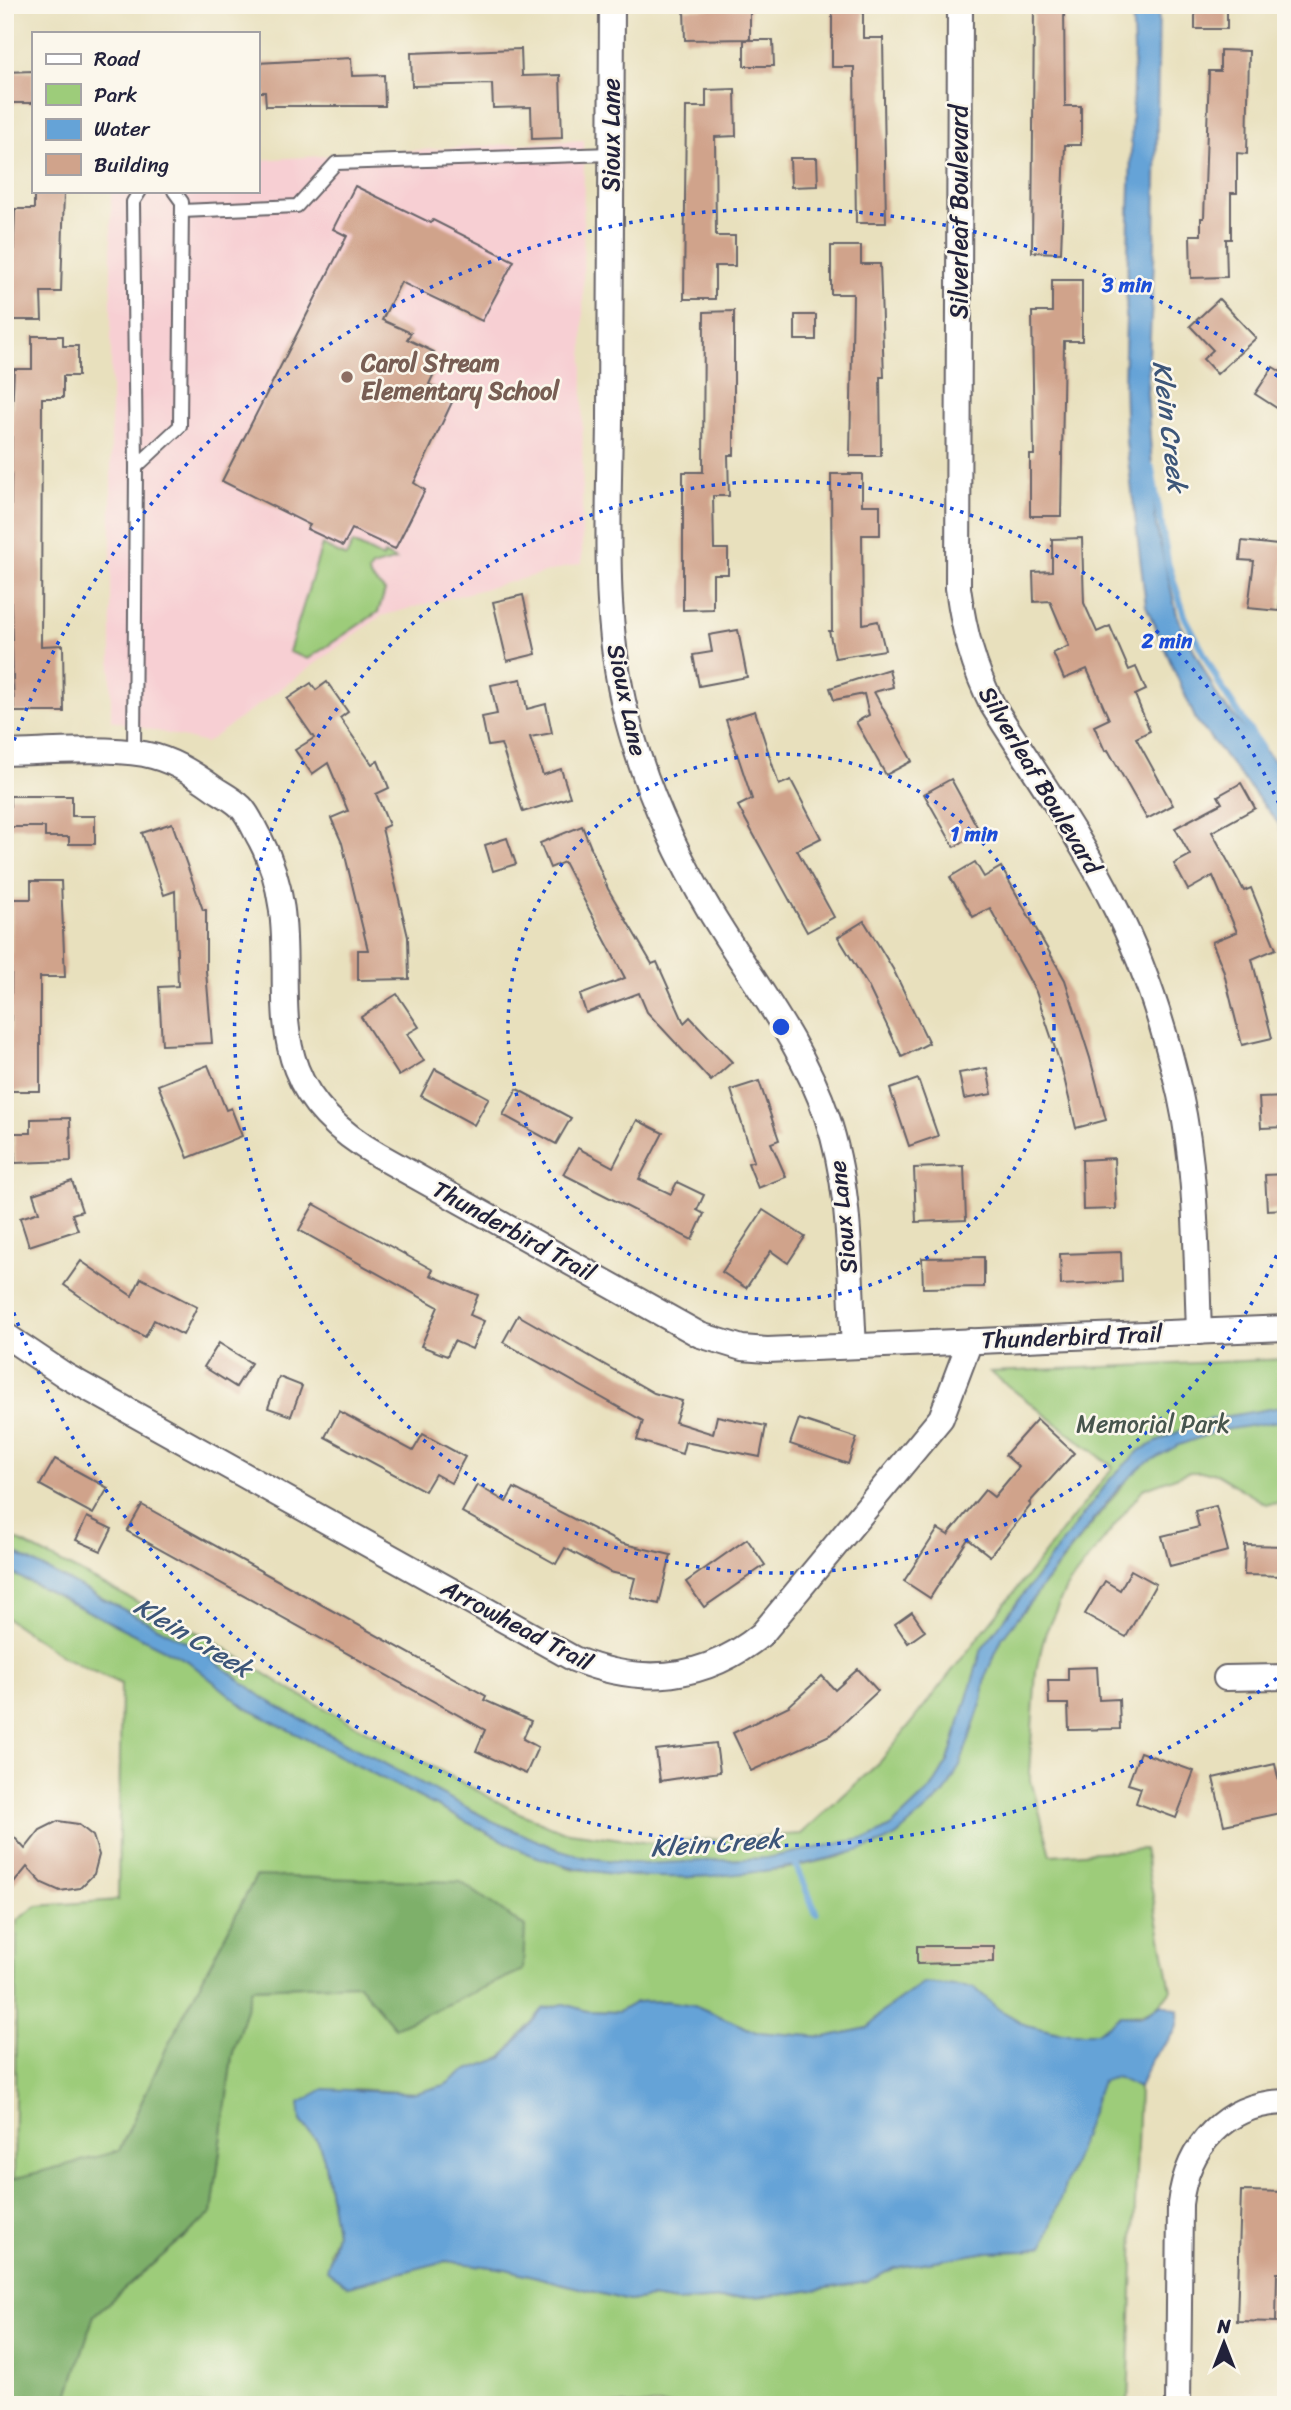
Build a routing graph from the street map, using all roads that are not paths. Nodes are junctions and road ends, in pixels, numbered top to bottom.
1 (612, 5) edge
2 (960, 5) edge
3 (611, 155) junction
4 (139, 192) edge
5 (175, 192) edge
6 (182, 211) junction
7 (136, 467) junction
8 (5, 753) edge
9 (134, 753) junction
10 (1286, 1328) edge
11 (1199, 1332) junction
12 (5, 1335) edge
13 (970, 1341) junction
14 (853, 1346) junction
15 (1286, 1677) edge
16 (1226, 1678) dead end
17 (1286, 2102) edge
18 (1178, 2405) edge

1 - 3 street, Sioux Lane
2 - 11 street, Silverleaf Boulevard
3 - 6 lane
3 - 14 street, Sioux Lane
4 - 7 lane
5 - 6 lane
6 - 7 lane
7 - 9 lane
8 - 9 street, Thunderbird Trail
9 - 14 street, Thunderbird Trail
10 - 11 street, Thunderbird Trail
11 - 13 street, Thunderbird Trail
12 - 13 street, Arrowhead Trail
13 - 14 street, Thunderbird Trail
15 - 16 street
17 - 18 street

